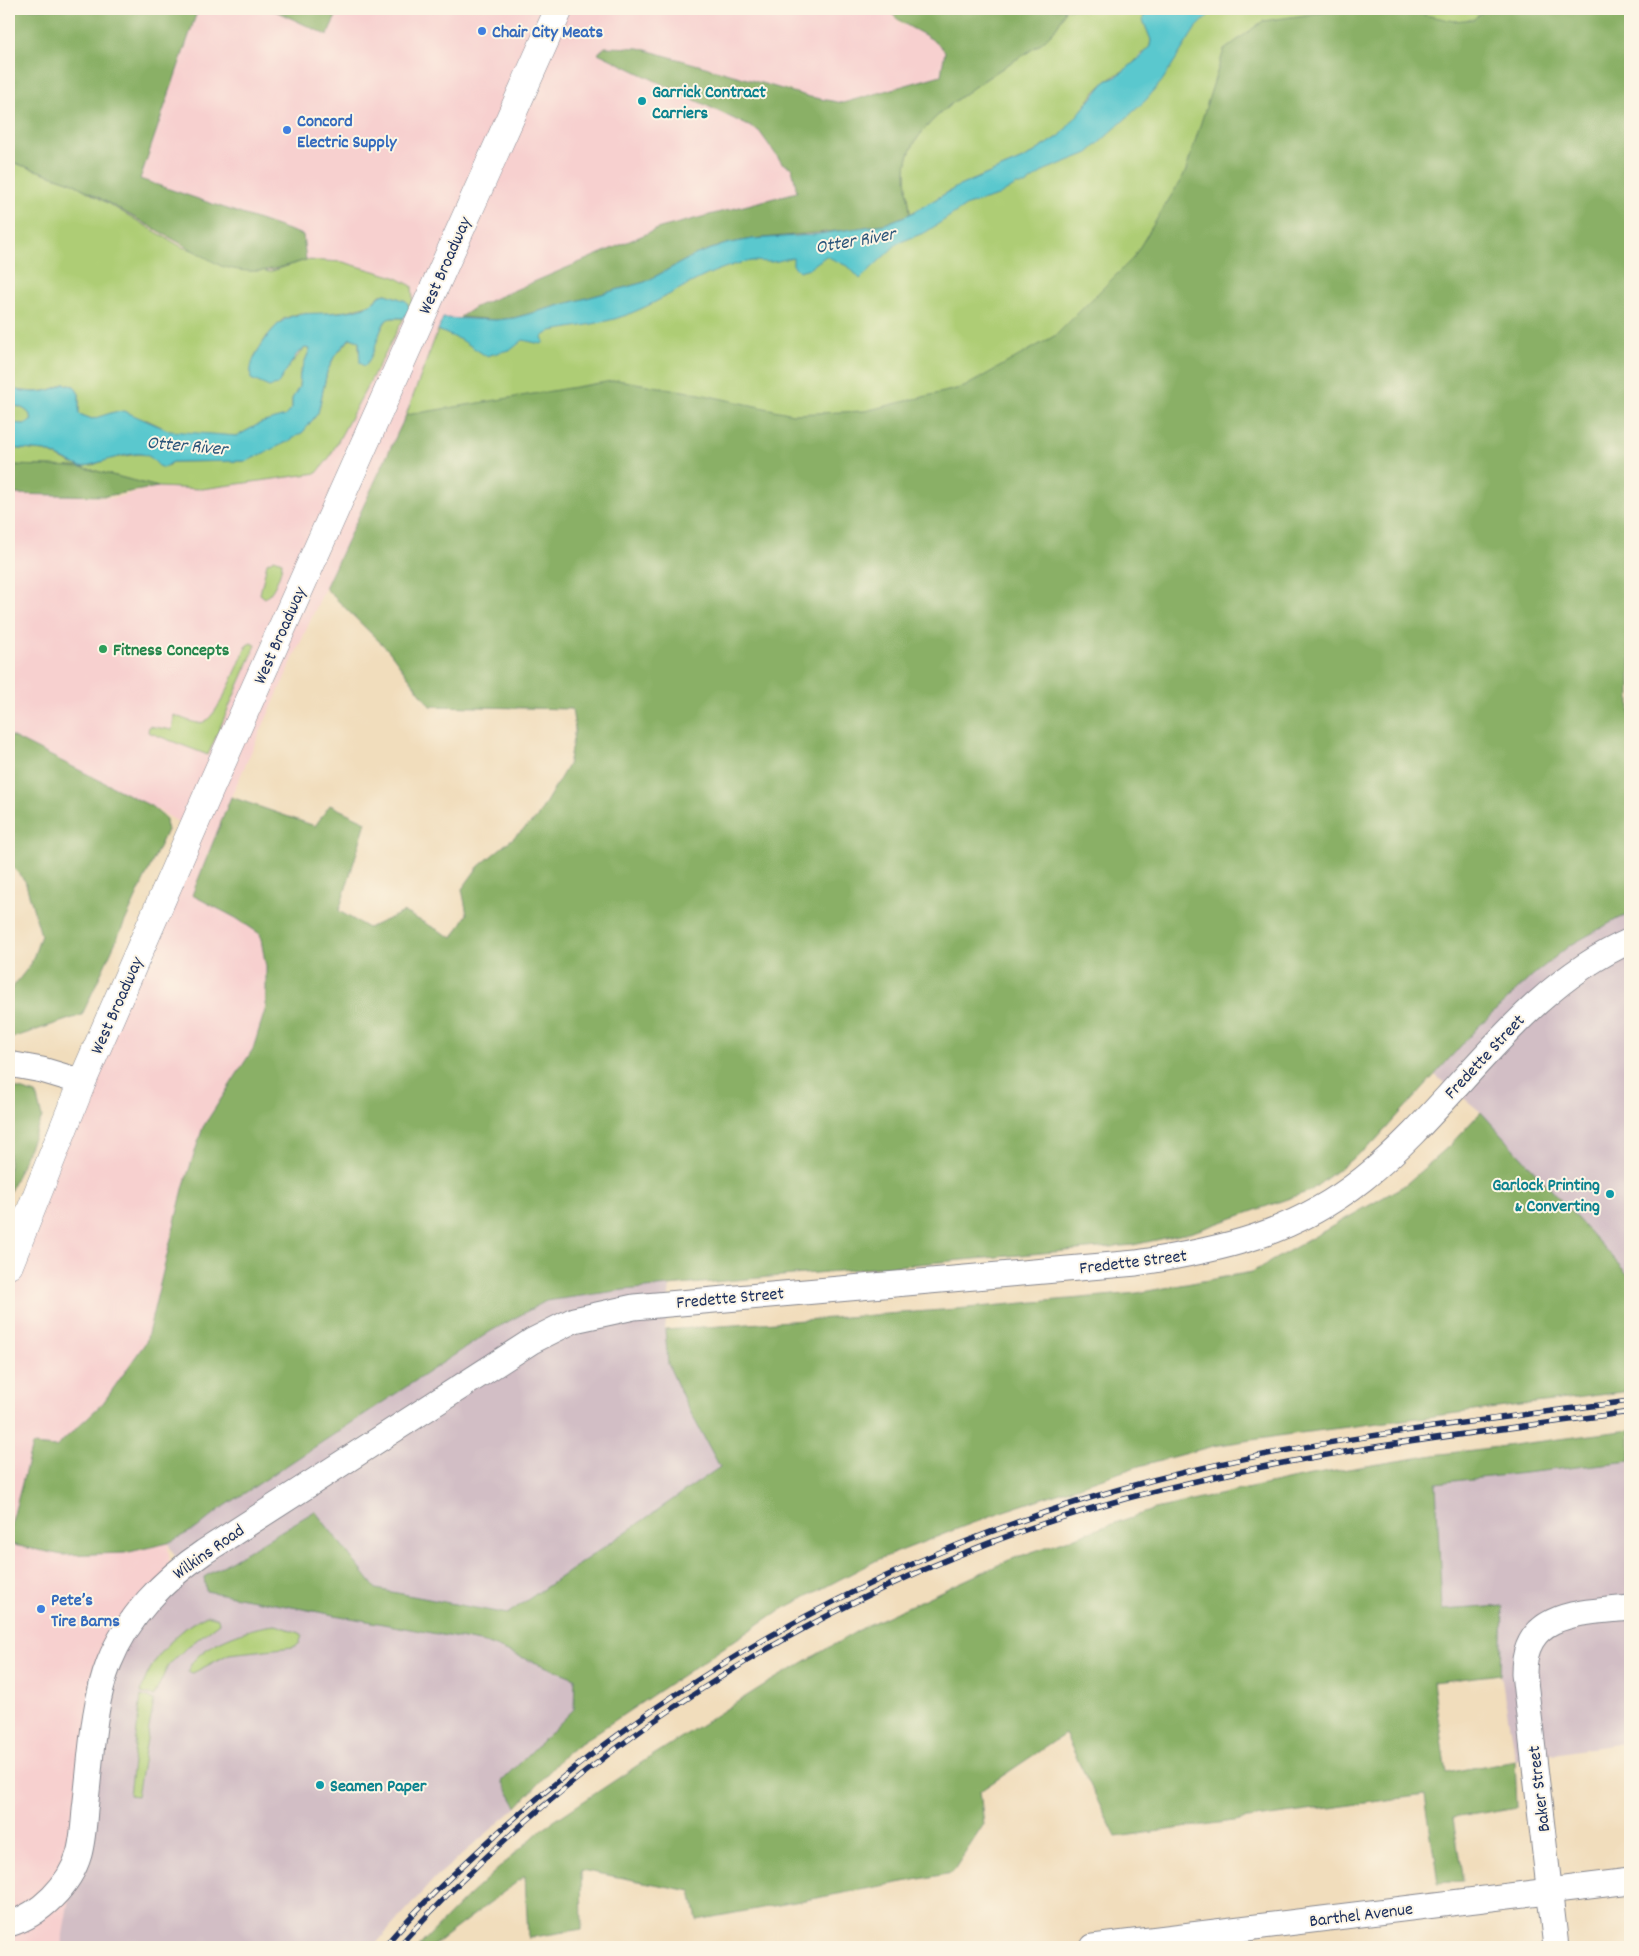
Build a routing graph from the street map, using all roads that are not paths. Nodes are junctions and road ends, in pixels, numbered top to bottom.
1 (559, 9) edge
2 (1630, 941) edge
3 (9, 1064) edge
4 (82, 1082) junction
5 (9, 1265) edge
6 (533, 1340) joint
7 (1630, 1608) edge
8 (1630, 1881) edge
9 (1550, 1892) junction
10 (9, 1924) edge
11 (1093, 1947) edge
12 (1556, 1947) edge

1 - 4 main road, West Broadway
2 - 6 street, Fredette Street
3 - 4 street
4 - 5 main road, West Broadway
6 - 10 street, Wilkins Road
7 - 9 street, Baker Street
8 - 9 street, Barthel Avenue
9 - 11 street, Barthel Avenue
9 - 12 street, Baker Street

